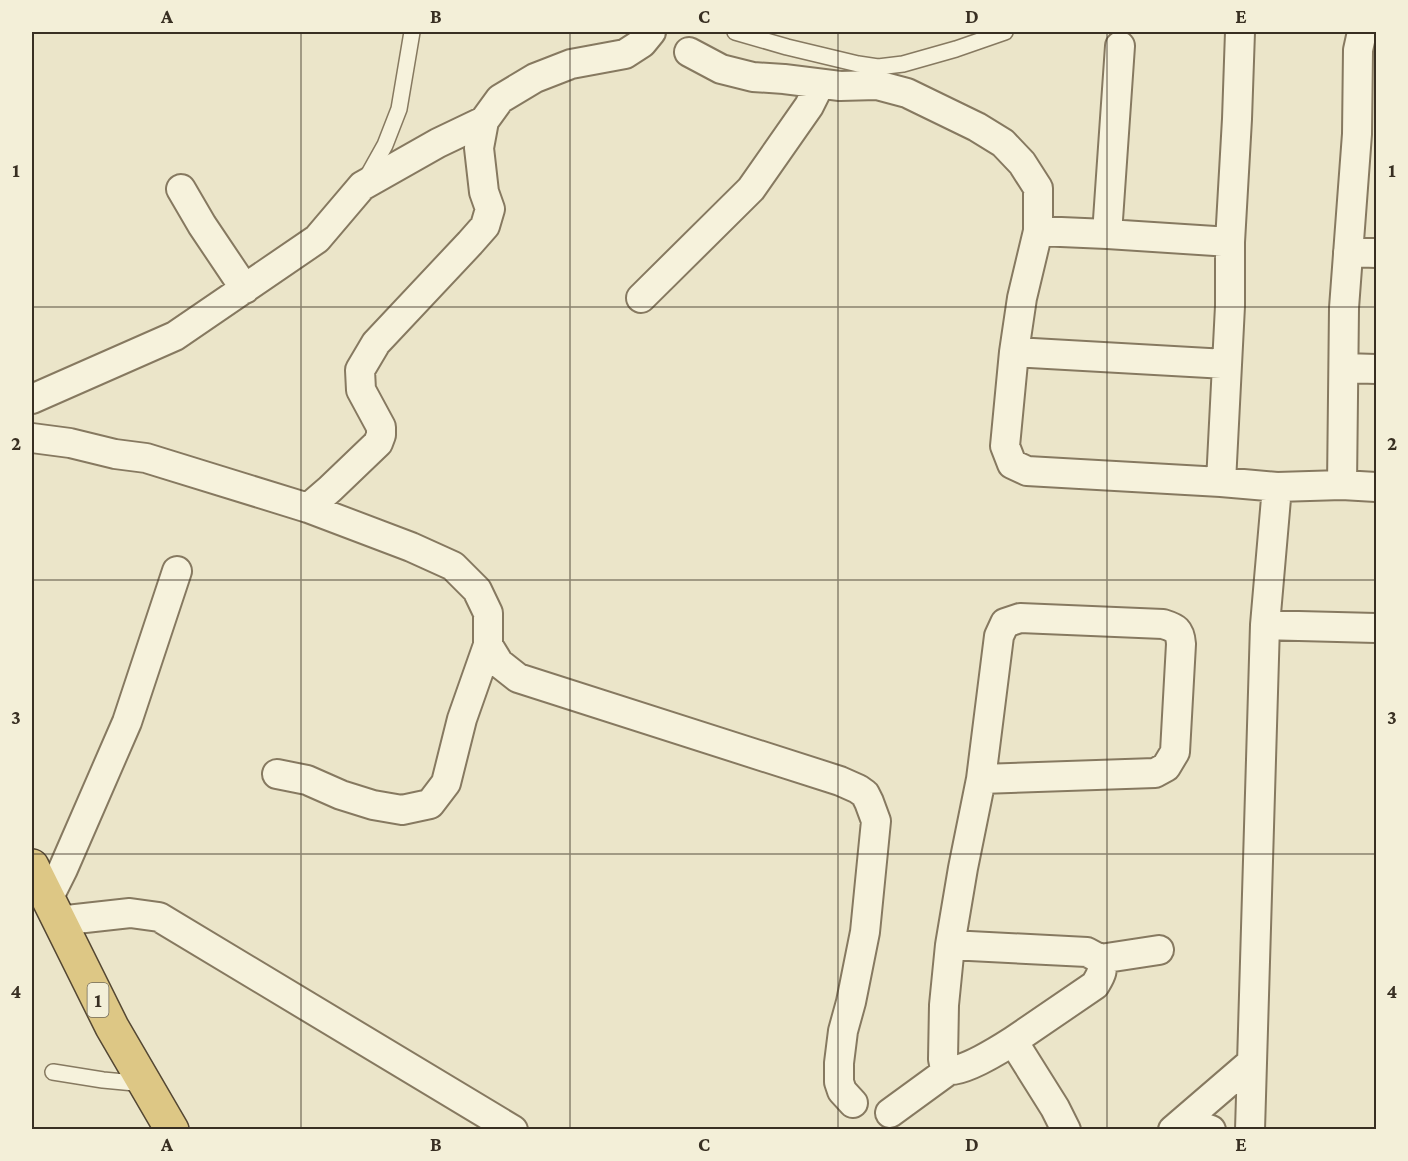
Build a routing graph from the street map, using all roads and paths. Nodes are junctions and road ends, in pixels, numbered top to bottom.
1 (412, 32) edge
2 (651, 32) edge
3 (735, 32) edge
4 (1005, 32) edge
5 (1240, 32) edge
6 (1362, 32) edge
7 (1120, 46) dead end
8 (689, 52) dead end
9 (820, 84) junction
10 (483, 121) junction
11 (1367, 135) edge
12 (362, 186) junction
13 (181, 189) dead end
14 (1038, 231) junction
15 (1107, 234) junction
16 (1230, 242) junction
17 (1348, 252) junction
18 (1377, 253) edge
19 (245, 289) junction
20 (641, 298) dead end
21 (1014, 352) junction
22 (1226, 364) junction
23 (1344, 368) junction
24 (1377, 369) edge
25 (32, 399) edge
26 (32, 438) edge
27 (1221, 482) junction
28 (1342, 485) junction
29 (1277, 487) junction
30 (1377, 487) edge
31 (308, 508) junction
32 (177, 571) dead end
33 (1265, 625) junction
34 (1377, 628) edge
35 (488, 645) junction
36 (277, 774) dead end
37 (981, 779) junction
38 (32, 866) edge
39 (53, 910) junction
40 (950, 945) junction
41 (1159, 950) dead end
42 (1100, 958) junction
43 (1013, 1041) junction
44 (1252, 1062) junction
45 (949, 1070) junction
46 (53, 1072) dead end
47 (145, 1084) junction
48 (853, 1103) dead end
49 (890, 1113) dead end
50 (1178, 1125) edge
51 (172, 1130) edge
52 (513, 1130) edge
53 (1066, 1130) edge
54 (1210, 1130) edge
55 (1250, 1130) edge

1 - 12 lane
2 - 10 street
3 - 4 lane
5 - 16 street
6 - 11 street
7 - 15 street
8 - 9 street
9 - 14 street
9 - 20 street
10 - 12 street
10 - 31 street
11 - 17 street
12 - 19 street
13 - 19 street
14 - 15 street
14 - 21 street
15 - 16 street
16 - 22 street
17 - 18 street
17 - 23 street
19 - 25 street
21 - 22 street
21 - 27 street
22 - 27 street
23 - 24 street
23 - 28 street
26 - 31 street
27 - 29 street
28 - 29 street
28 - 30 street
29 - 33 street
31 - 35 street
32 - 39 street
33 - 34 street
33 - 44 street
35 - 36 street
35 - 48 street
37 - 37 street
37 - 40 street
38 - 39 highway, 1
39 - 47 highway, 1
39 - 52 street
40 - 42 street
40 - 45 street
41 - 42 street
42 - 43 street
43 - 45 street
43 - 53 street
44 - 50 street
44 - 55 street
45 - 49 street
46 - 47 lane
47 - 51 highway, 1
50 - 54 street

